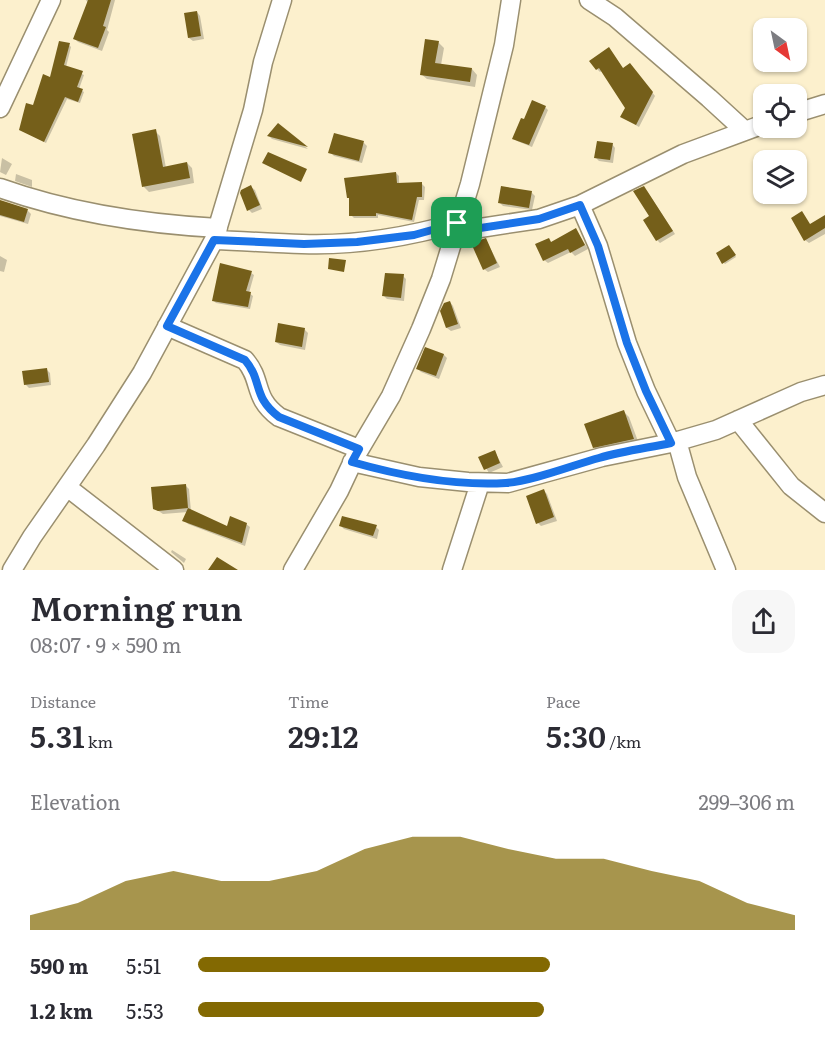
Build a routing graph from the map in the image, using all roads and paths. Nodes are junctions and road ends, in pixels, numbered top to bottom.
1 (51, 0) edge
2 (282, 0) edge
3 (511, 0) edge
4 (589, 0) edge
5 (825, 104) edge
6 (0, 108) edge
7 (807, 110) edge
8 (753, 128) edge
9 (745, 131) junction
10 (0, 188) edge
11 (580, 205) junction
12 (455, 228) junction
13 (216, 234) junction
14 (167, 326) junction
15 (825, 385) edge
16 (738, 420) junction
17 (674, 442) junction
18 (356, 456) junction
19 (480, 483) junction
20 (67, 487) junction
21 (825, 513) edge
22 (12, 570) edge
23 (174, 570) edge
24 (293, 570) edge
25 (452, 570) edge
26 (726, 570) edge

1 - 6 street
2 - 13 street
3 - 12 street
4 - 9 street
5 - 7 street
8 - 9 street
9 - 11 street
10 - 13 street
11 - 12 street
11 - 17 street
12 - 13 street
12 - 18 street
13 - 14 street
14 - 18 street
14 - 20 street
15 - 16 street
16 - 17 street
16 - 21 street
17 - 19 street
17 - 26 street
18 - 19 street
18 - 24 street
19 - 25 street
20 - 22 street
20 - 23 street

